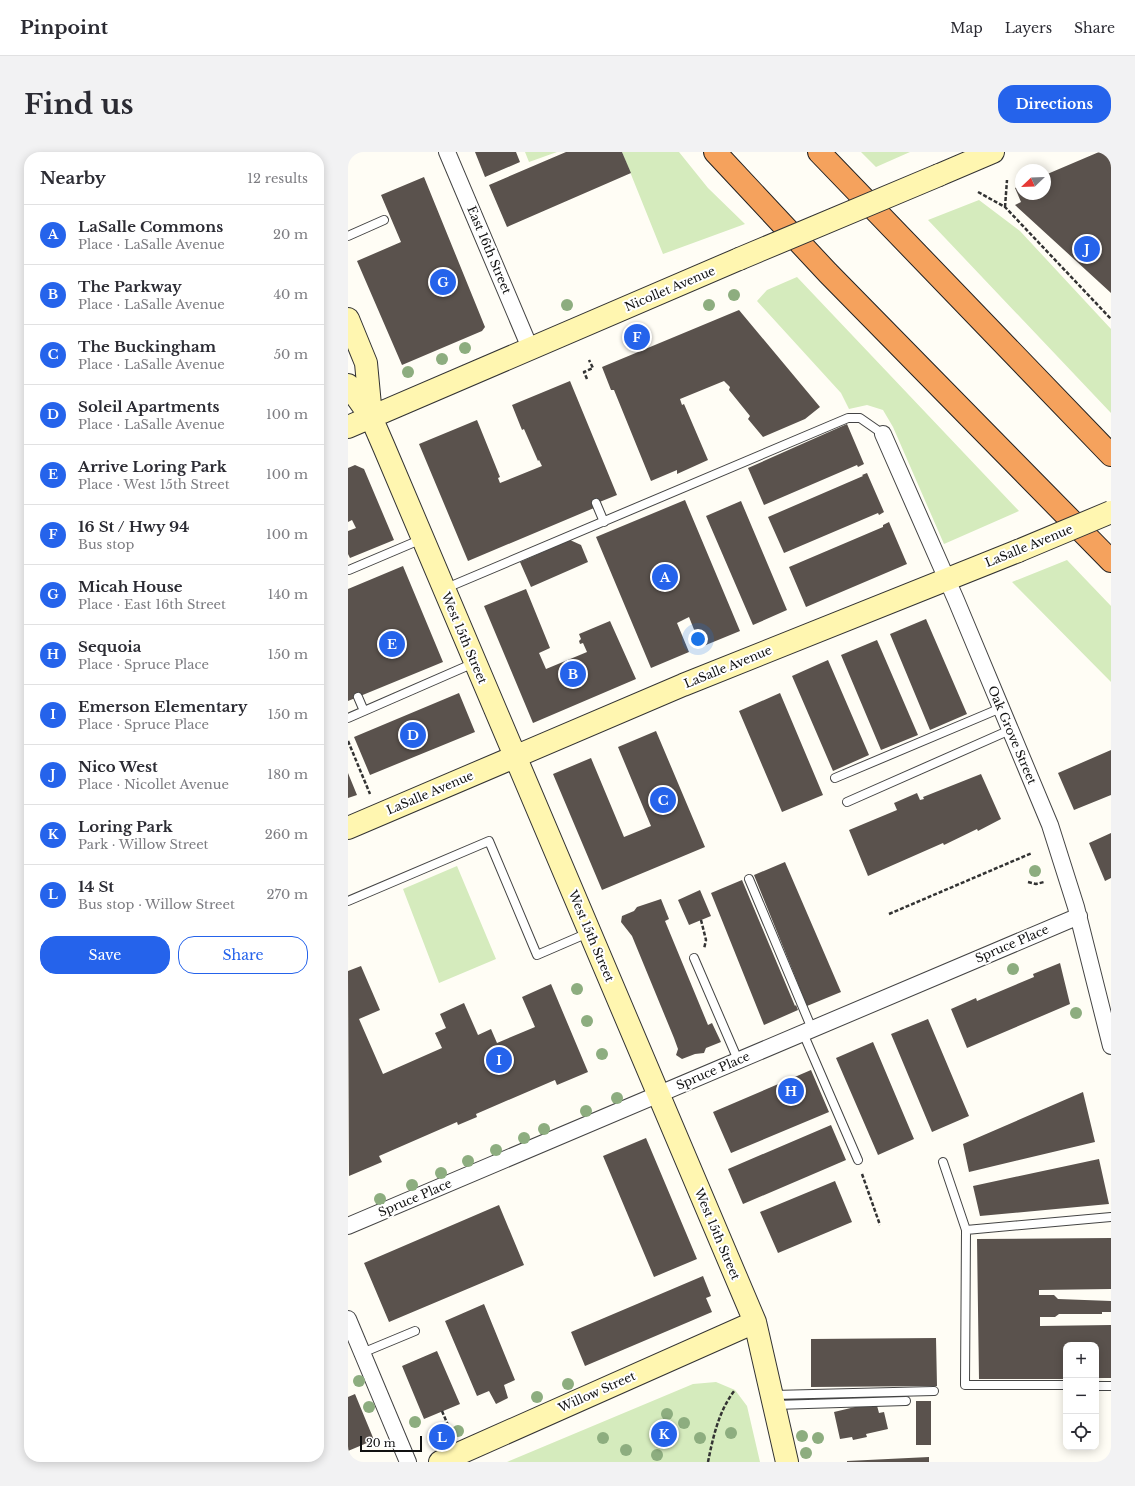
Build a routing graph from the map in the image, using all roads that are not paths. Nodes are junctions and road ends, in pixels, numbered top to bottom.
1 (447, 152) edge
2 (715, 152) edge
3 (819, 152) edge
4 (993, 152) edge
5 (384, 220) dead end
6 (348, 236) edge
7 (348, 319) edge
8 (530, 348) junction
9 (348, 385) edge
10 (371, 417) junction
11 (348, 427) edge
12 (883, 434) joint
13 (1111, 455) edge
14 (596, 503) dead end
15 (1111, 512) edge
16 (604, 522) junction
17 (422, 538) junction
18 (1111, 561) edge
19 (349, 570) dead end
20 (946, 579) junction
21 (444, 589) junction
22 (475, 663) junction
23 (358, 697) dead end
24 (1001, 708) junction
25 (364, 711) junction
26 (348, 718) edge
27 (1010, 730) junction
28 (515, 757) junction
29 (835, 778) dead end
30 (847, 802) dead end
31 (348, 828) edge
32 (749, 879) dead end
33 (348, 901) edge
34 (1079, 916) junction
35 (589, 932) junction
36 (694, 958) dead end
37 (807, 1031) junction
38 (1111, 1046) edge
39 (738, 1060) junction
40 (657, 1095) junction
41 (858, 1160) road end
42 (943, 1162) dead end
43 (1111, 1217) edge
44 (348, 1226) edge
45 (966, 1230) junction
46 (755, 1322) junction
47 (349, 1324) edge
48 (415, 1331) dead end
49 (362, 1353) junction
50 (1063, 1385) edge
51 (1099, 1386) edge
52 (1111, 1386) edge
53 (934, 1391) dead end
54 (773, 1400) junction
55 (906, 1401) dead end
56 (408, 1462) edge
57 (440, 1462) edge
58 (787, 1462) edge

1 - 8 street, East 16th Street
2 - 18 highway
3 - 13 highway
4 - 8 street, Nicollet Avenue, bridge
5 - 6 lane
7 - 10 street
8 - 10 street, Nicollet Avenue
9 - 10 street
10 - 11 street, Nicollet Avenue
10 - 17 street, West 15th Street
12 - 16 lane
12 - 20 street, Oak Grove Street
14 - 16 lane
15 - 20 street, LaSalle Avenue, bridge
16 - 21 lane
17 - 19 lane
17 - 21 street, West 15th Street
20 - 24 street, Oak Grove Street
20 - 28 street, LaSalle Avenue
21 - 22 street, West 15th Street
22 - 25 lane
22 - 28 street, West 15th Street
23 - 25 lane
24 - 27 street, Oak Grove Street
24 - 29 lane
25 - 26 lane
27 - 30 lane
27 - 34 street, Oak Grove Street
28 - 31 street, LaSalle Avenue
28 - 35 street, West 15th Street
32 - 37 lane
33 - 35 lane
34 - 37 street, Spruce Place
34 - 38 street, Oak Grove Street
35 - 40 street, West 15th Street
36 - 39 lane
37 - 39 street, Spruce Place
37 - 41 lane
39 - 40 street, Spruce Place
40 - 44 street, Spruce Place
40 - 46 street, West 15th Street
42 - 45 lane
43 - 45 lane
45 - 50 lane
46 - 54 street, West 15th Street
46 - 57 street, Willow Street
47 - 49 street
48 - 49 lane
49 - 56 street
51 - 52 lane
53 - 54 lane
54 - 55 lane
54 - 58 street, West 15th Street

